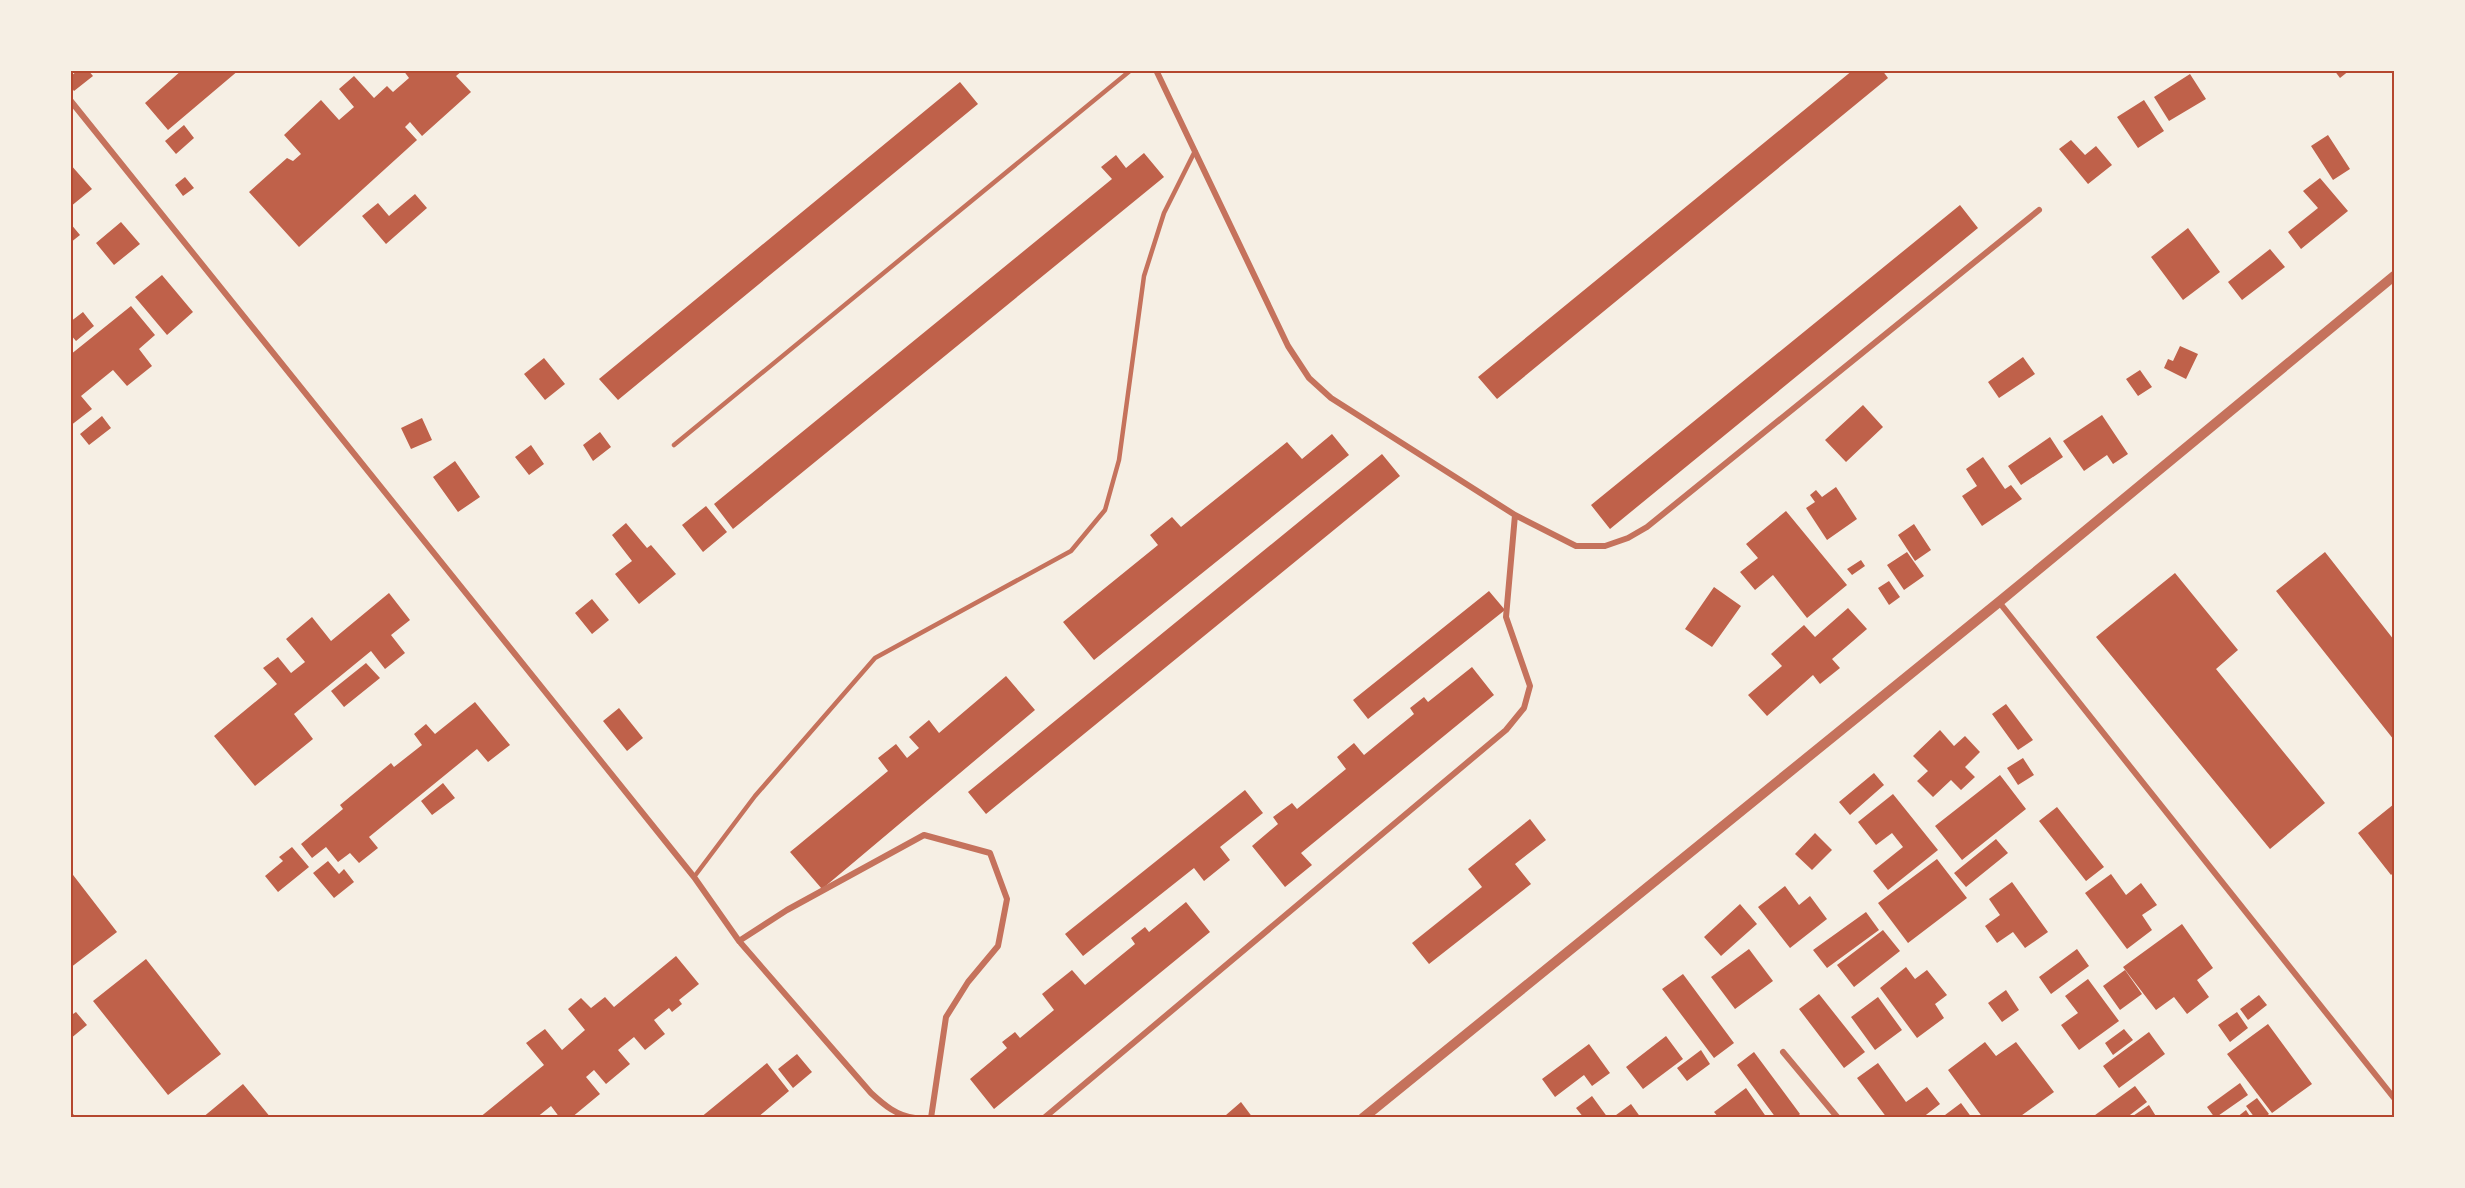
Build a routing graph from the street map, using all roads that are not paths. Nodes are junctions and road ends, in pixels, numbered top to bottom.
1 (1131, 70) edge
2 (1156, 70) edge
3 (70, 100) edge
4 (1195, 151) junction
5 (2039, 210) dead end
6 (2394, 276) edge
7 (674, 445) dead end
8 (1515, 514) junction
9 (1999, 603) junction
10 (694, 877) junction
11 (739, 941) junction
12 (1783, 1052) dead end
13 (2394, 1098) edge
14 (915, 1118) edge
15 (931, 1118) edge
16 (1044, 1118) edge
17 (1363, 1118) edge
18 (1838, 1118) edge

1 - 7 lane
2 - 4 street
3 - 10 street
4 - 8 street
4 - 10 lane
5 - 8 street
6 - 9 street
8 - 16 street
9 - 13 street
9 - 17 street
10 - 11 street
11 - 14 street
11 - 15 street
12 - 18 street

